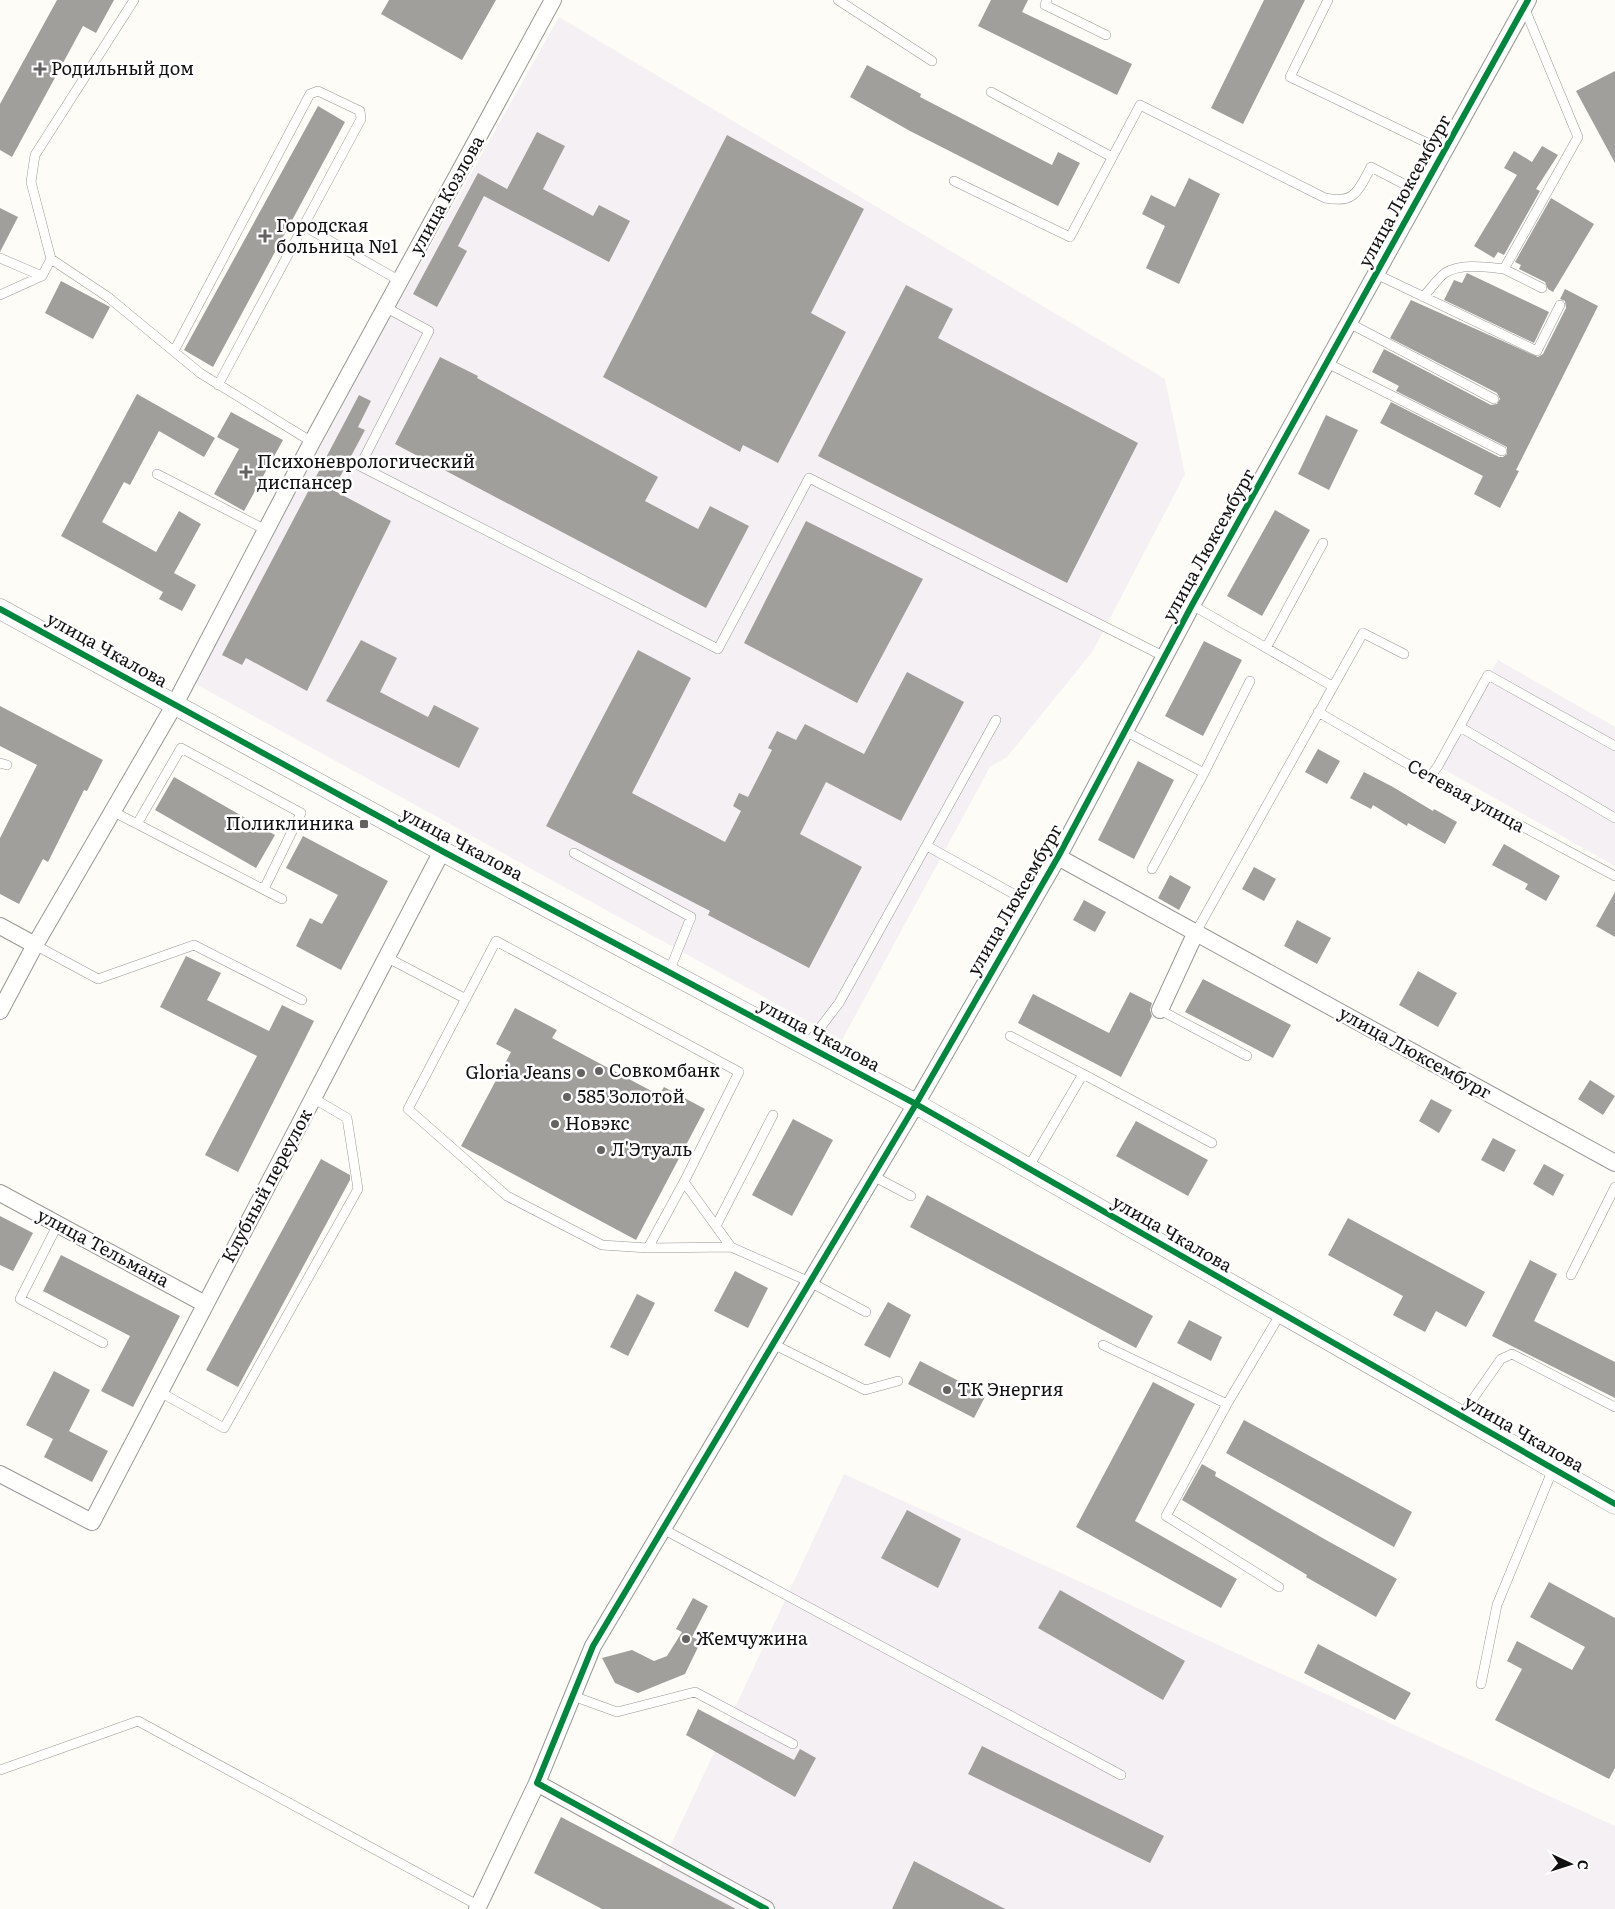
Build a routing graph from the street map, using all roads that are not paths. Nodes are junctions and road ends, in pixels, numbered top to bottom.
1 (134, 0) edge
2 (553, 0) edge
3 (838, 0) edge
4 (1048, 0) edge
5 (1328, 0) edge
6 (1526, 3) edge
7 (1106, 36) dead end
8 (932, 60) dead end
9 (992, 92) dead end
10 (1444, 151) junction
11 (1112, 157) junction
12 (954, 181) dead end
13 (1421, 193) junction
14 (304, 226) junction
15 (0, 258) edge
16 (51, 259) junction
17 (1504, 269) junction
18 (1376, 274) junction
19 (42, 276) junction
20 (400, 280) junction
21 (1542, 288) dead end
22 (0, 295) edge
23 (1423, 297) junction
24 (1560, 305) dead end
25 (385, 307) junction
26 (1348, 323) junction
27 (174, 351) junction
28 (1327, 363) junction
29 (218, 385) junction
30 (1494, 399) dead end
31 (312, 442) junction
32 (1502, 451) dead end
33 (157, 474) dead end
34 (266, 530) junction
35 (1323, 543) dead end
36 (1192, 605) junction
37 (0, 609) edge
38 (1266, 648) junction
39 (1404, 654) dead end
40 (1165, 657) junction
41 (1250, 681) dead end
42 (1332, 686) junction
43 (174, 704) junction
44 (1318, 712) junction
45 (996, 720) dead end
46 (1460, 727) junction
47 (1125, 731) junction
48 (1615, 746) edge
49 (1204, 773) junction
50 (1430, 778) junction
51 (112, 811) junction
52 (1615, 818) edge
53 (137, 824) junction
54 (927, 846) junction
55 (442, 850) junction
56 (574, 853) dead end
57 (1058, 857) junction
58 (1152, 869) dead end
59 (1615, 876) edge
60 (264, 889) junction
61 (282, 899) dead end
62 (1030, 903) junction
63 (0, 926) edge
64 (1196, 932) junction
65 (35, 945) junction
66 (386, 957) junction
67 (669, 972) junction
68 (466, 999) junction
69 (302, 1000) dead end
70 (1160, 1010) joint
71 (0, 1011) edge
72 (1010, 1036) dead end
73 (807, 1045) junction
74 (1247, 1056) dead end
75 (1083, 1074) junction
76 (313, 1098) junction
77 (916, 1104) junction
78 (773, 1115) dead end
79 (1212, 1143) dead end
80 (1615, 1163) edge
81 (1028, 1169) junction
82 (873, 1176) junction
83 (684, 1182) junction
84 (1615, 1186) edge
85 (0, 1193) edge
86 (911, 1196) dead end
87 (58, 1224) junction
88 (716, 1226) junction
89 (731, 1247) junction
90 (648, 1248) junction
91 (1571, 1275) dead end
92 (810, 1282) junction
93 (206, 1304) junction
94 (866, 1312) dead end
95 (1281, 1313) junction
96 (103, 1343) dead end
97 (773, 1344) junction
98 (1104, 1345) dead end
99 (898, 1381) dead end
100 (160, 1392) junction
101 (1227, 1404) junction
102 (1615, 1407) edge
103 (1462, 1416) junction
104 (1553, 1468) junction
105 (0, 1474) edge
106 (1615, 1504) edge
107 (663, 1529) junction
108 (1279, 1587) dead end
109 (1481, 1684) dead end
110 (573, 1696) junction
111 (792, 1744) dead end
112 (0, 1770) edge
113 (1121, 1775) dead end
114 (537, 1783) junction
115 (478, 1907) edge
116 (766, 1909) edge

1 - 16 lane
2 - 20 street, улица Козлова
3 - 8 lane
4 - 7 lane
5 - 10 lane
6 - 10 street, улица Люксембург
6 - 17 lane
9 - 11 lane
10 - 13 street, улица Люксембург
11 - 12 lane
11 - 13 lane
13 - 18 street, улица Люксембург
14 - 20 lane
14 - 27 lane
14 - 29 lane
15 - 19 lane
16 - 19 lane
16 - 27 lane
17 - 21 lane
17 - 23 lane
18 - 23 lane
18 - 26 street, улица Люксембург
19 - 22 lane
20 - 25 street, улица Козлова
23 - 24 lane
25 - 31 street, улица Козлова
25 - 40 lane
26 - 28 street, улица Люксембург
26 - 30 lane
27 - 29 lane
28 - 32 lane
28 - 36 street, улица Люксембург
29 - 31 lane
31 - 34 street, улица Козлова
33 - 34 lane
34 - 43 street, улица Козлова
35 - 38 lane
36 - 38 lane
36 - 40 street, улица Люксембург
37 - 43 street, улица Чкалова
38 - 42 lane
39 - 42 lane
40 - 47 street, улица Люксембург
41 - 49 lane
42 - 44 lane
43 - 51 street, улица Козлова
43 - 55 street, улица Чкалова
44 - 50 lane, Сетевая улица
44 - 64 lane
45 - 54 lane
46 - 48 lane
46 - 50 lane
46 - 52 lane
47 - 49 lane
47 - 57 street, улица Люксембург
49 - 58 lane
50 - 59 lane, Сетевая улица
51 - 53 lane
51 - 65 street, улица Козлова
53 - 60 lane
53 - 60 lane
54 - 62 lane
54 - 73 lane
55 - 66 street, Клубный переулок
55 - 67 street, улица Чкалова
56 - 67 lane
57 - 62 street, улица Люксембург
57 - 64 street, улица Люксембург
60 - 61 lane
62 - 77 street, улица Люксембург
63 - 65 street
64 - 70 street
64 - 80 street, улица Люксембург
65 - 69 lane
65 - 71 street
66 - 68 lane
66 - 76 street, Клубный переулок
67 - 73 street, улица Чкалова
68 - 83 lane
68 - 90 lane
70 - 74 lane
72 - 75 lane
73 - 77 street, улица Чкалова
75 - 79 lane
75 - 81 lane
76 - 93 street, Клубный переулок
76 - 100 lane
77 - 81 street, улица Чкалова
77 - 82 street, улица Люксембург
78 - 88 lane
81 - 95 street, улица Чкалова
82 - 86 lane
82 - 92 street, улица Люксембург
83 - 88 lane
83 - 90 lane
84 - 91 lane
85 - 87 street, улица Тельмана
87 - 93 street, улица Тельмана
87 - 96 lane
88 - 89 lane
89 - 90 lane
89 - 92 lane
92 - 94 lane
92 - 97 street, улица Люксембург
93 - 100 street, Клубный переулок
95 - 101 lane
95 - 103 street, улица Чкалова
97 - 99 lane
97 - 107 street, улица Люксембург
98 - 101 lane
100 - 105 street, Клубный переулок
101 - 108 lane
102 - 103 lane
103 - 104 street, улица Чкалова
104 - 106 street, улица Чкалова
104 - 109 lane
107 - 110 street, улица Люксембург
107 - 113 lane
110 - 111 lane
110 - 114 street, улица Люксембург
112 - 115 lane
114 - 115 street, улица Люксембург
114 - 116 street

